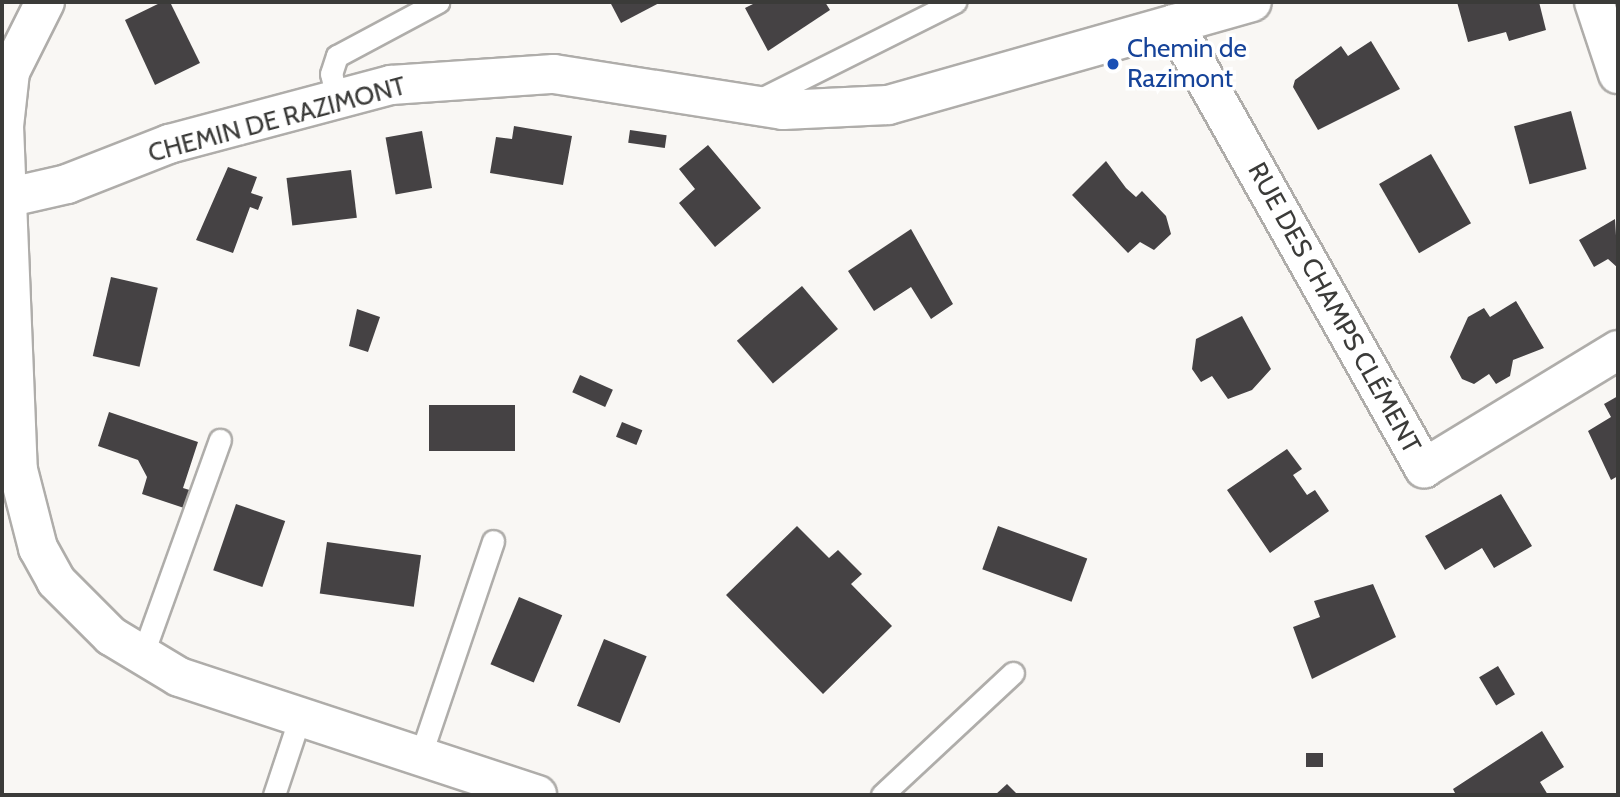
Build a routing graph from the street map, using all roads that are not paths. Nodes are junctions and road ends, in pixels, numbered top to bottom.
1 (45, 2) edge
2 (438, 2) edge
3 (955, 2) edge
4 (1252, 2) edge
5 (1594, 2) edge
6 (1174, 24) junction
7 (8, 58) edge
8 (1618, 74) edge
9 (337, 99) junction
10 (750, 105) junction
11 (6, 198) junction
12 (1618, 350) edge
13 (220, 440) dead end
14 (493, 541) dead end
15 (141, 659) junction
16 (1013, 673) dead end
17 (300, 717) junction
18 (420, 757) junction
19 (274, 795) edge
20 (537, 795) edge
21 (882, 795) edge

1 - 7 street
2 - 9 lane
3 - 10 lane
4 - 6 street, CHEMIN DE RAZIMONT
5 - 8 street
6 - 10 street, CHEMIN DE RAZIMONT
6 - 12 street, RUE DES CHAMPS CLÉMENT
7 - 11 street
9 - 10 street, CHEMIN DE RAZIMONT
9 - 11 street, CHEMIN DE RAZIMONT
11 - 15 street
13 - 15 lane
14 - 18 lane
15 - 17 street
16 - 21 lane
17 - 18 street
17 - 19 lane
18 - 20 street

